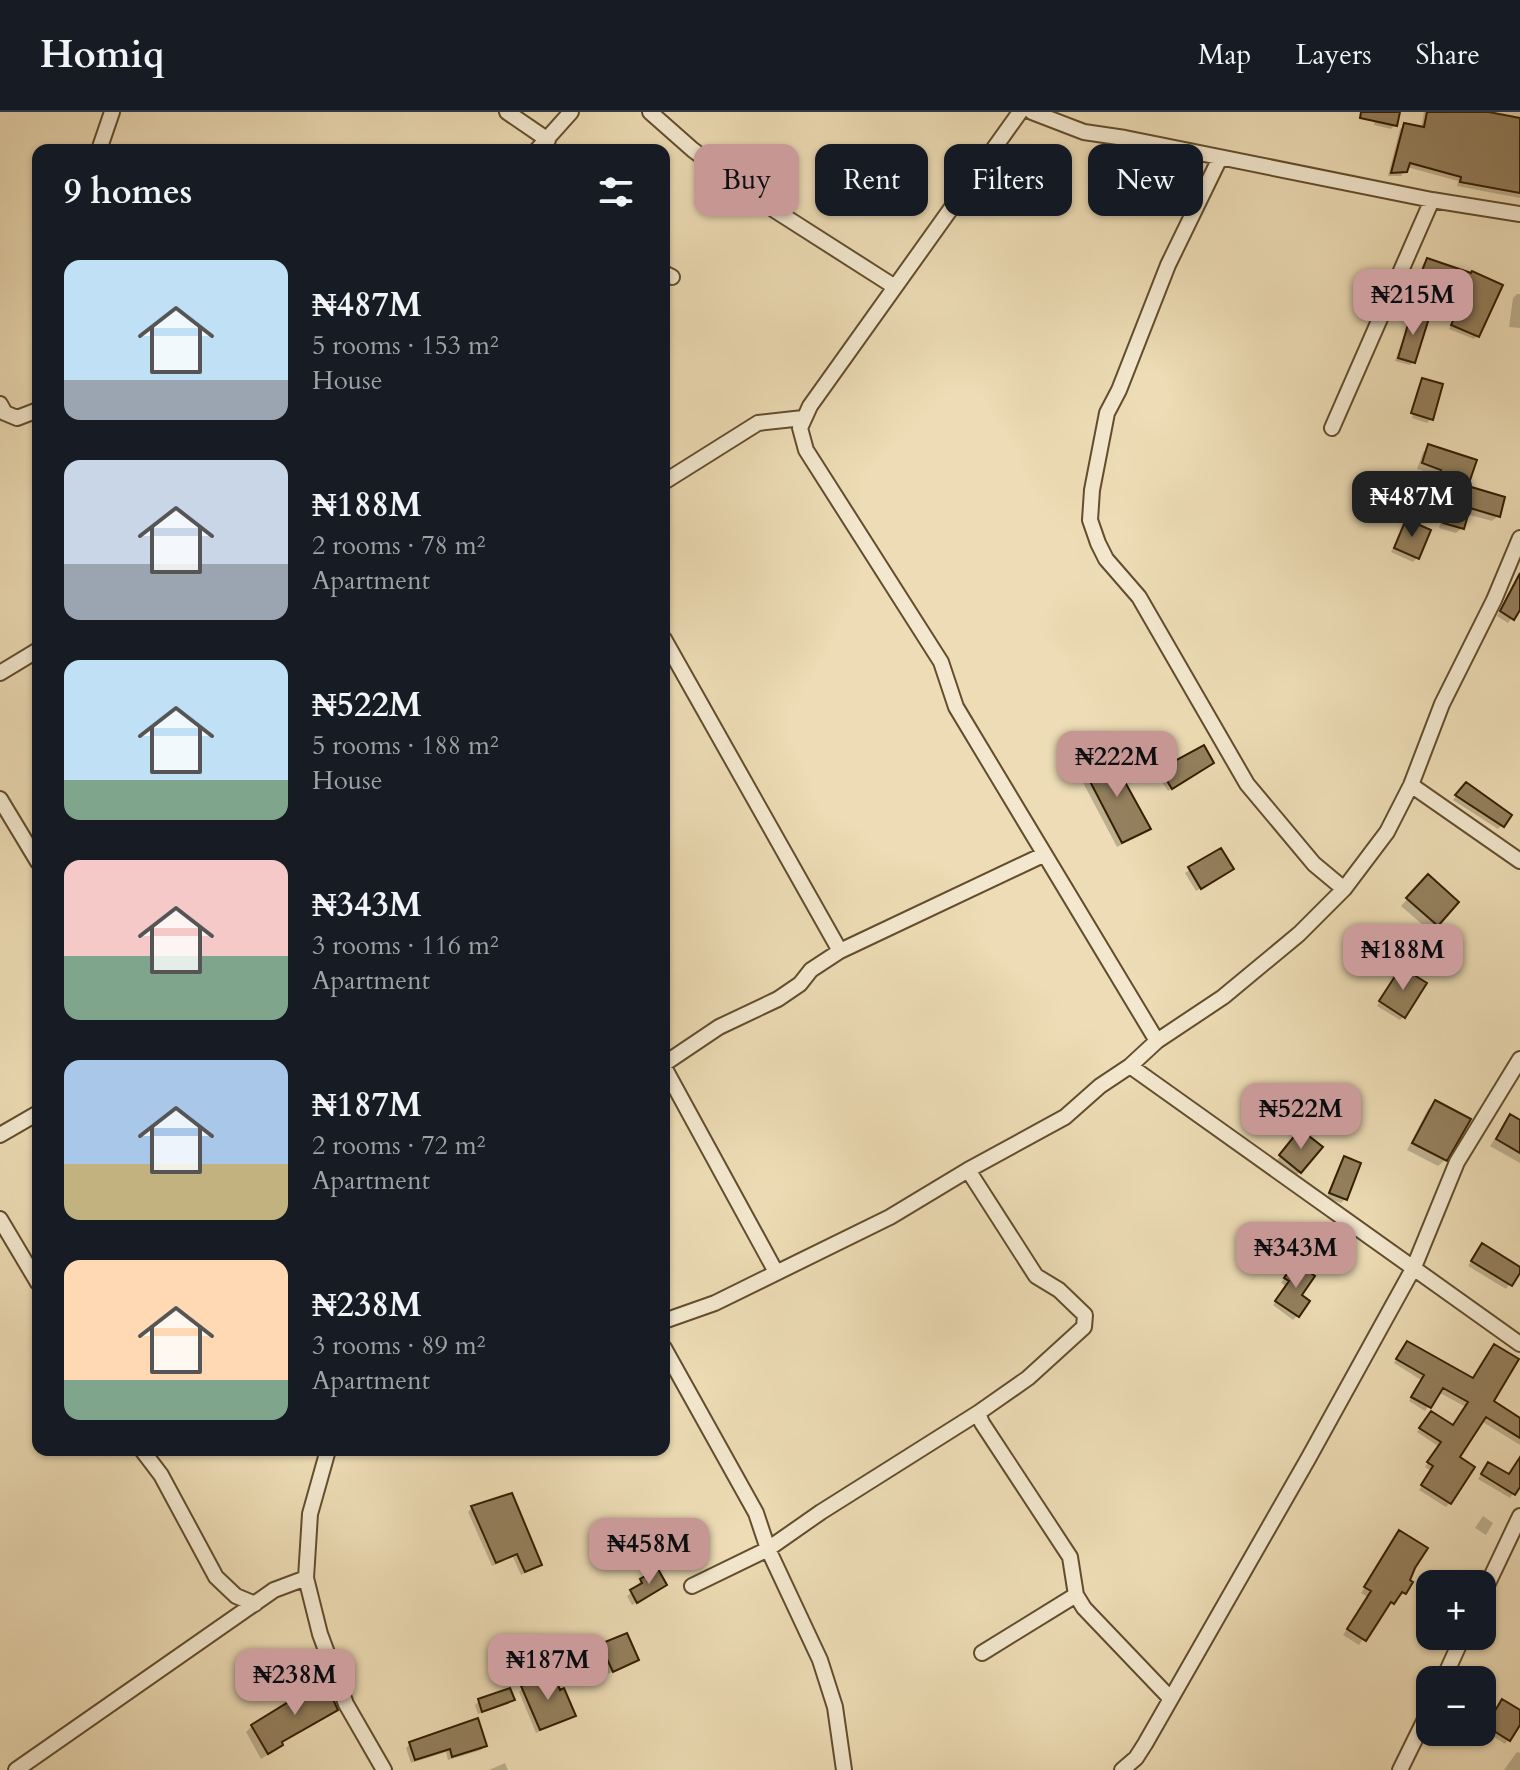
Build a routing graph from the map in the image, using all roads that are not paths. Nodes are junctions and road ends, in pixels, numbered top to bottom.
1 (112, 112) edge
2 (507, 112) edge
3 (571, 112) edge
4 (650, 112) edge
5 (1020, 112) edge
6 (1032, 112) edge
7 (101, 144) edge
8 (541, 144) edge
9 (543, 144) edge
10 (1220, 158) junction
11 (1432, 200) junction
12 (1520, 214) edge
13 (895, 287) junction
14 (0, 404) edge
15 (32, 412) edge
16 (803, 418) junction
17 (5, 419) edge
18 (1332, 428) dead end
19 (670, 478) edge
20 (1520, 538) edge
21 (670, 650) edge
22 (32, 654) edge
23 (0, 673) edge
24 (1411, 785) junction
25 (0, 799) edge
26 (32, 852) edge
27 (1043, 855) junction
28 (1520, 861) edge
29 (1344, 889) junction
30 (840, 951) junction
31 (1157, 1041) junction
32 (1520, 1059) edge
33 (670, 1062) edge
34 (1130, 1066) junction
35 (670, 1077) edge
36 (32, 1116) edge
37 (0, 1135) edge
38 (968, 1170) junction
39 (0, 1219) edge
40 (1414, 1267) junction
41 (776, 1272) junction
42 (32, 1273) edge
43 (670, 1319) edge
44 (1520, 1344) edge
45 (670, 1359) edge
46 (978, 1413) junction
47 (147, 1456) edge
48 (326, 1456) edge
49 (1520, 1516) edge
50 (768, 1549) junction
51 (1494, 1570) edge
52 (306, 1578) junction
53 (692, 1586) dead end
54 (1076, 1595) junction
55 (255, 1604) junction
56 (982, 1653) dead end
57 (1170, 1698) junction
58 (1416, 1737) edge
59 (381, 1769) edge
60 (16, 1770) edge
61 (844, 1770) edge
62 (1122, 1770) edge
63 (1400, 1770) edge

1 - 7 street
2 - 8 street
3 - 9 street
4 - 13 street
5 - 13 street
6 - 10 street
10 - 11 street
10 - 29 street
11 - 12 street
11 - 18 street
13 - 16 street
14 - 17 street
15 - 17 street
16 - 19 street
16 - 27 street
20 - 24 street
21 - 30 street
22 - 23 street
24 - 28 street
24 - 29 street
25 - 26 street
27 - 30 street
27 - 31 street
29 - 31 street
30 - 33 street
31 - 34 street
32 - 40 street
34 - 38 street
34 - 40 street
35 - 41 street
36 - 37 street
38 - 41 street
38 - 46 street
39 - 42 street
40 - 44 street
40 - 57 street
41 - 43 street
45 - 50 street
46 - 50 street
46 - 54 street
47 - 55 street
48 - 52 street
49 - 51 street
50 - 53 street
50 - 61 street
52 - 55 street
52 - 59 street
54 - 56 street
54 - 57 street
55 - 60 street
57 - 62 street
58 - 63 street

